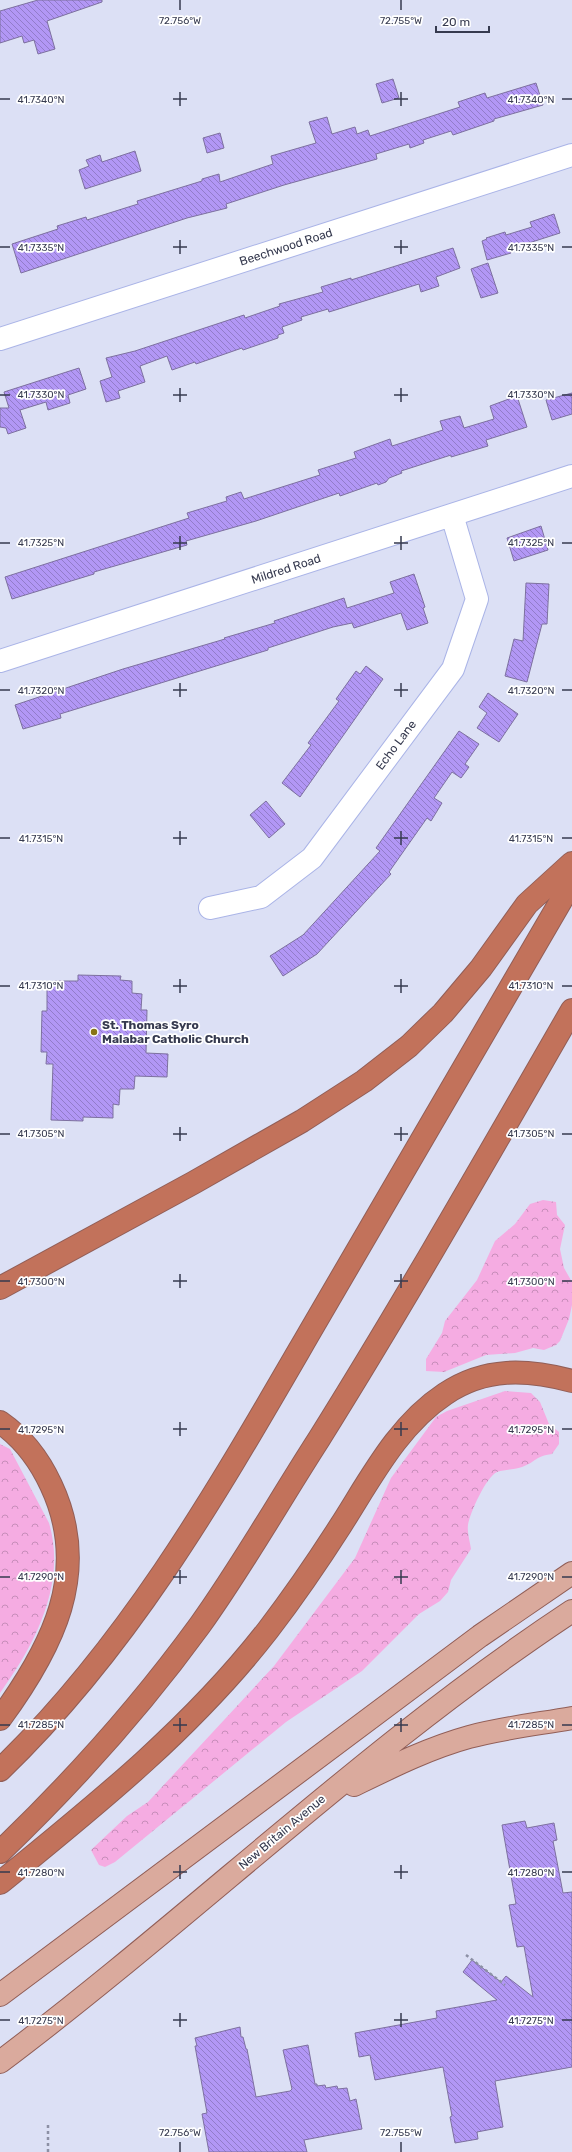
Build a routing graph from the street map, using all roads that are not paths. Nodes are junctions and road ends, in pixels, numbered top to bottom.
1 (572, 155) edge
2 (0, 338) edge
3 (572, 476) edge
4 (452, 515) junction
5 (0, 661) edge
6 (572, 863) edge
7 (572, 882) edge
8 (210, 908) dead end
9 (572, 1010) edge
10 (0, 1288) edge
11 (572, 1381) edge
12 (0, 1422) edge
13 (572, 1573) edge
14 (572, 1611) edge
15 (572, 1718) edge
16 (0, 1720) edge
17 (0, 1770) edge
18 (317, 1804) junction
19 (0, 1852) edge
20 (0, 1882) edge
21 (0, 1995) edge
22 (0, 2062) edge

1 - 2 street, Beechwood Road
3 - 4 street, Mildred Road
4 - 5 street, Mildred Road
4 - 8 street, Echo Lane
6 - 10 highway
7 - 17 highway
9 - 19 highway
11 - 20 highway
12 - 16 highway
13 - 21 main road
14 - 18 main road, New Britain Avenue
15 - 18 main road
18 - 22 main road, New Britain Avenue

